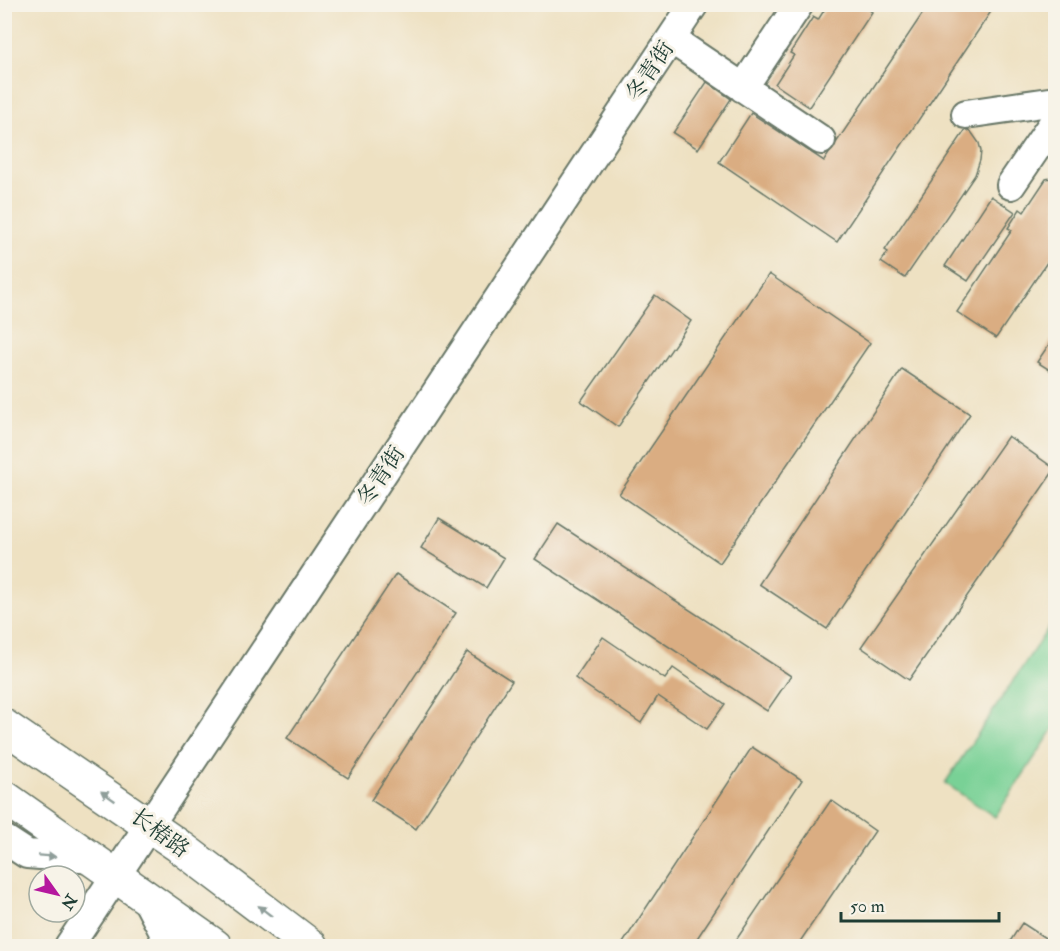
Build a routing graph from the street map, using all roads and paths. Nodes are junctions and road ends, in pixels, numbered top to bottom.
1 (694, 4) edge
2 (799, 4) edge
3 (671, 39) junction
4 (743, 88) junction
5 (1056, 104) edge
6 (966, 114) dead end
7 (1056, 119) edge
8 (821, 141) dead end
9 (1046, 152) edge
10 (1011, 185) dead end
11 (4, 726) edge
12 (4, 797) edge
13 (149, 825) junction
14 (4, 839) edge
15 (105, 867) junction
16 (144, 894) junction
17 (69, 946) edge
18 (171, 946) edge
19 (215, 946) edge
20 (311, 946) edge

1 - 3 street, 冬青街
2 - 4 street
3 - 4 street
3 - 13 street, 冬青街
4 - 8 street
5 - 6 street
7 - 9 street
9 - 10 street
13 -> 11 main road, 长椿路
12 - 15 main road
13 - 15 street, 冬青街
20 -> 13 main road, 长椿路
14 -> 15 street
15 - 16 main road
15 - 17 street, 冬青街
16 - 18 street
16 - 19 main road

